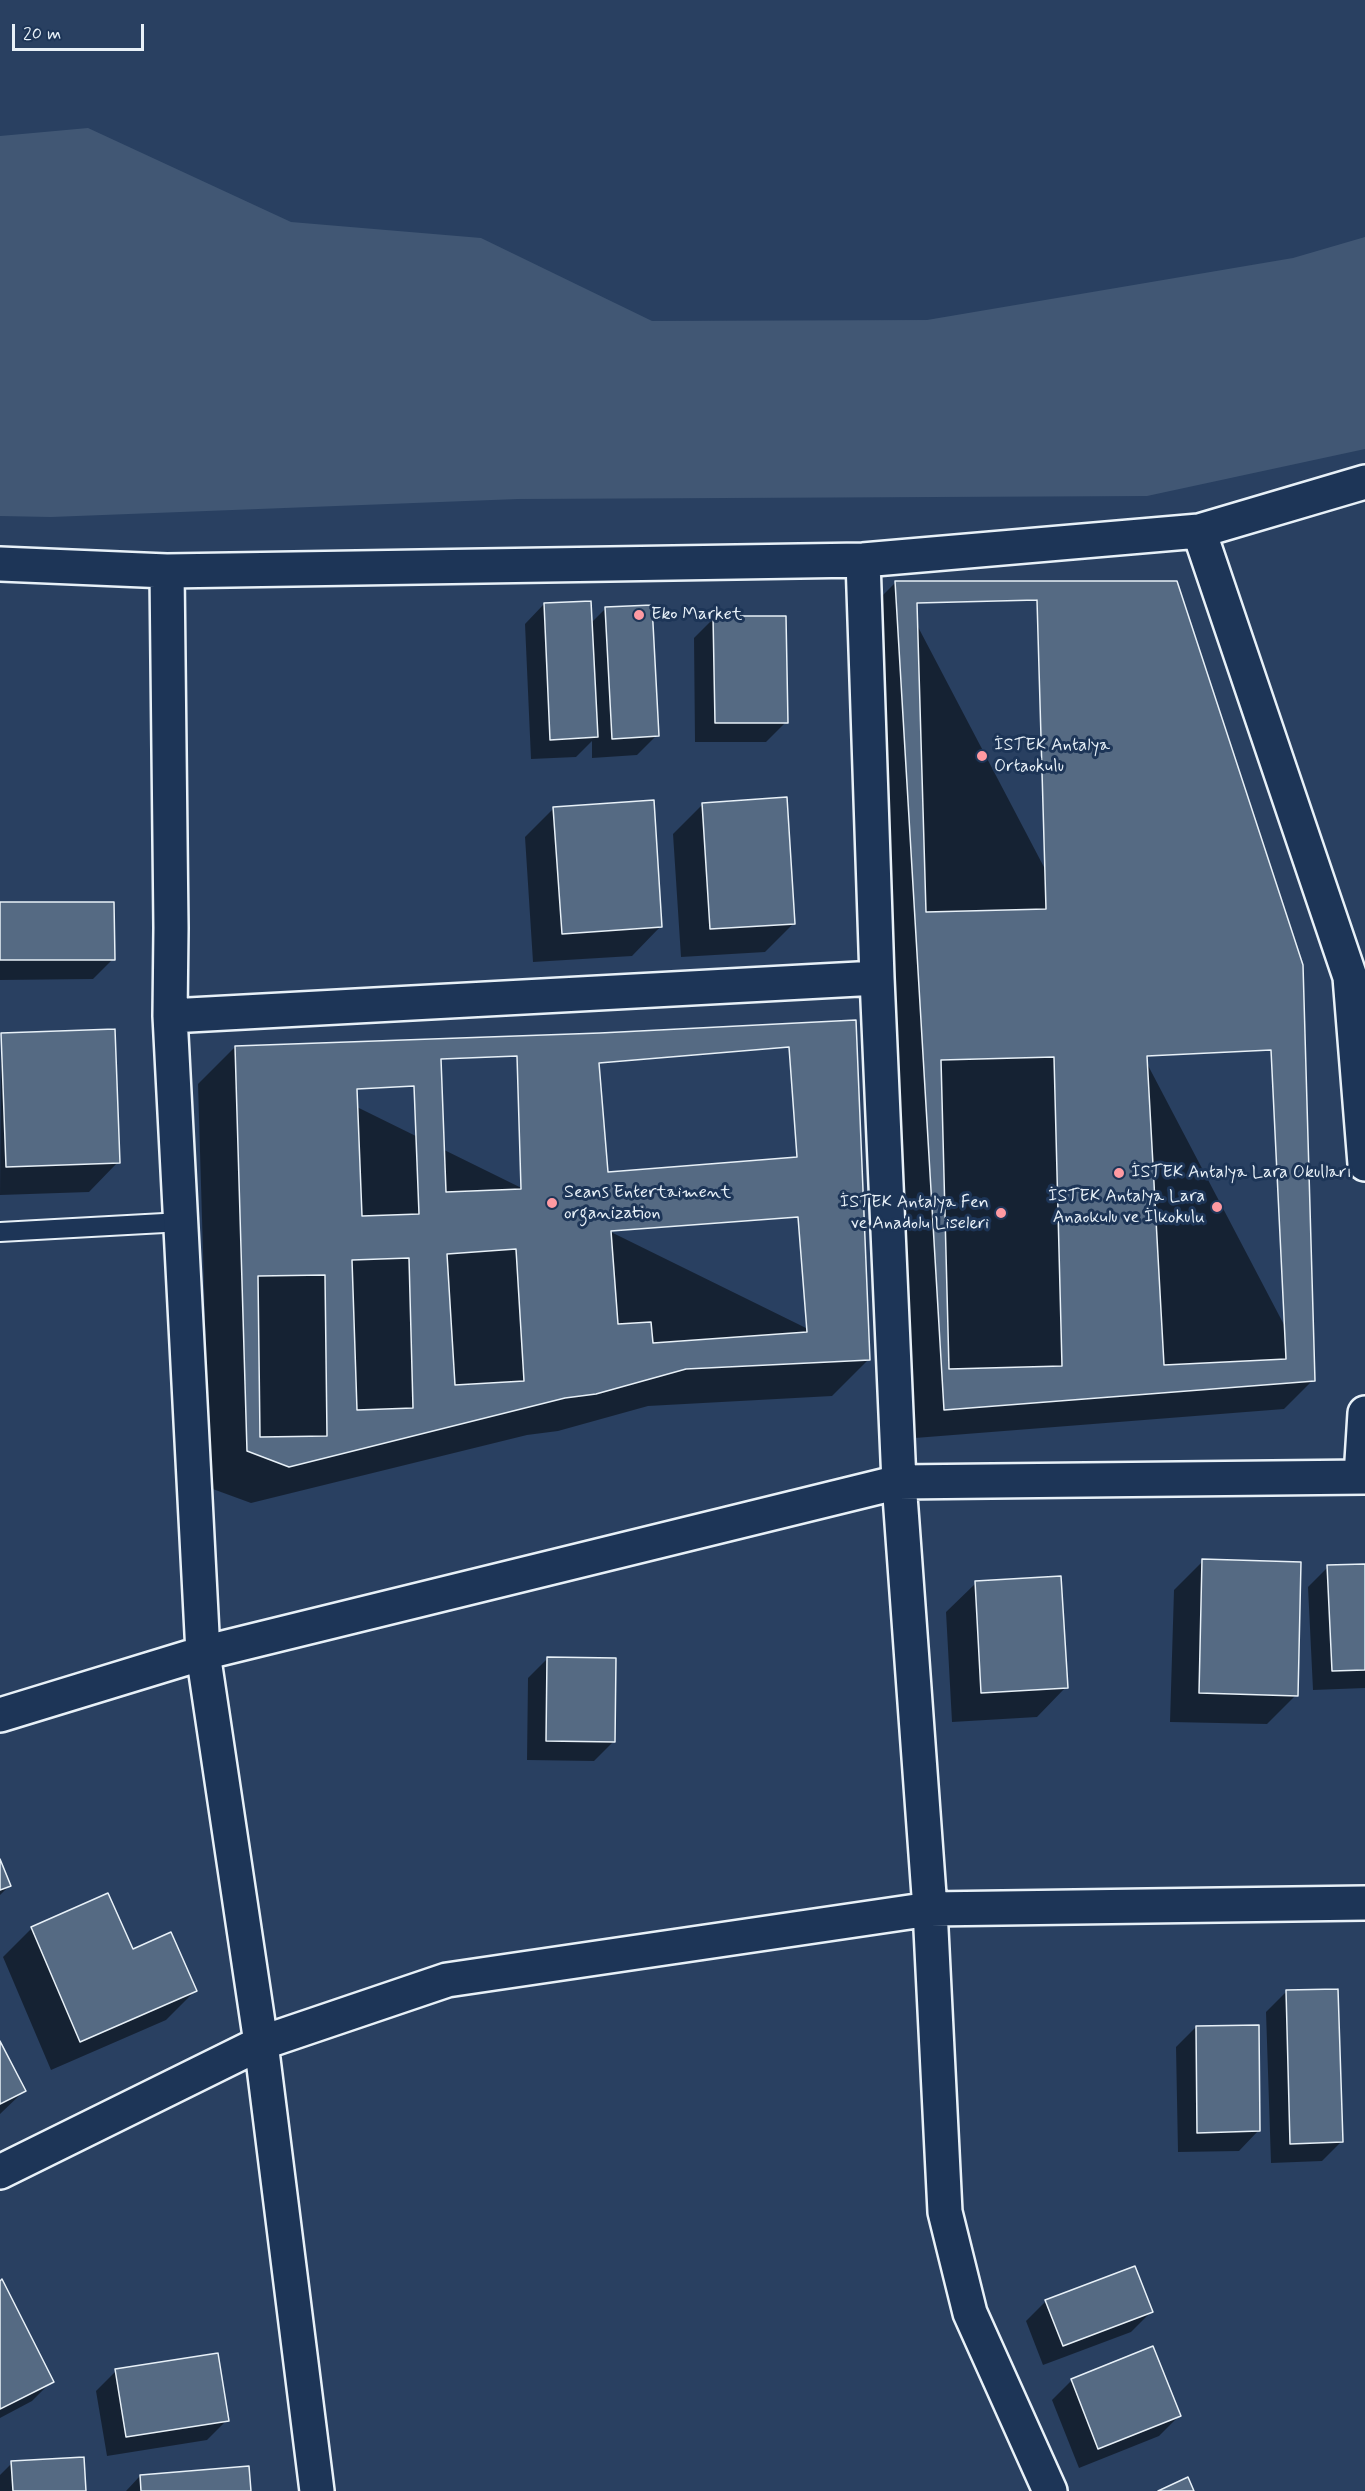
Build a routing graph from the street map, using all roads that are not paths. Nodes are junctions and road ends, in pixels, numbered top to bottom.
1 (1365, 482) edge
2 (1199, 531) junction
3 (863, 560) junction
4 (0, 564) edge
5 (167, 571) junction
6 (877, 978) junction
7 (170, 1016) junction
8 (1365, 1164) edge
9 (182, 1222) junction
10 (0, 1232) edge
11 (1365, 1413) edge
12 (1363, 1477) edge
13 (899, 1482) junction
14 (203, 1653) junction
15 (0, 1715) edge
16 (1365, 1903) edge
17 (930, 1910) junction
18 (261, 2043) junction
19 (0, 2172) edge
20 (317, 2491) edge
21 (1050, 2491) edge

1 - 2 street
2 - 3 street
2 - 8 street
3 - 5 street
3 - 6 street
4 - 5 street
5 - 7 street
6 - 7 street
6 - 13 street
7 - 9 street
9 - 10 lane
9 - 14 street
11 - 12 street
12 - 13 street
13 - 14 street
13 - 17 street
14 - 15 street
14 - 18 street
16 - 17 street
17 - 18 street
17 - 21 street
18 - 19 street
18 - 20 street

